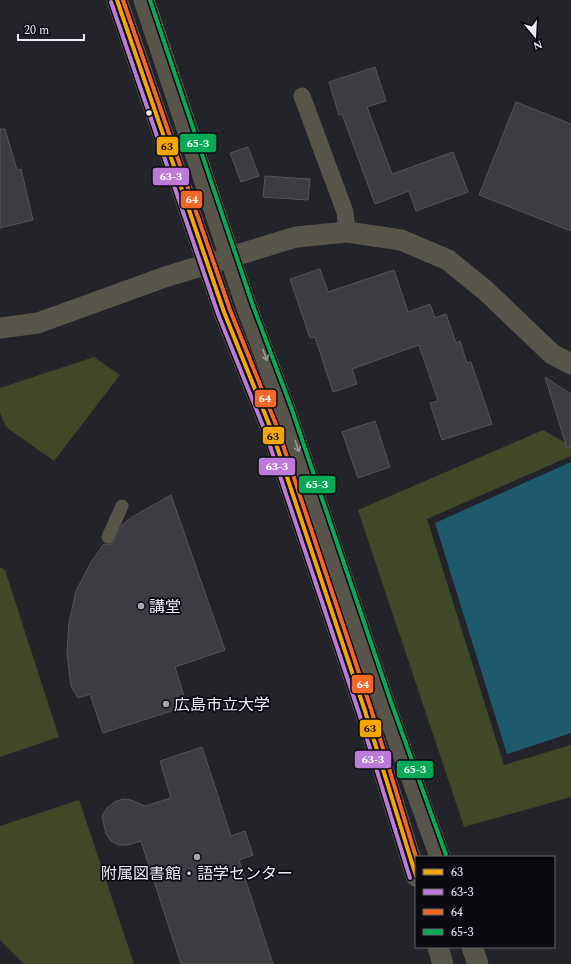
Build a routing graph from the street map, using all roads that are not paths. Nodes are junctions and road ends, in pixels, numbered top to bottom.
1 (117, 0) edge
2 (144, 0) edge
3 (302, 96) dead end
4 (347, 232) junction
5 (231, 257) junction
6 (209, 264) junction
7 (0, 328) edge
8 (571, 364) edge
9 (122, 506) dead end
10 (108, 537) dead end
11 (440, 856) edge
12 (415, 873) edge
13 (438, 948) edge
14 (472, 948) edge
15 (443, 964) edge
16 (478, 964) edge

1 - 6 street
2 - 5 street
3 - 4 street
4 - 5 street
4 - 8 street
5 - 6 street
5 -> 11 street
6 - 7 street
6 - 12 street
9 - 10 street
13 - 15 street
14 - 16 street

